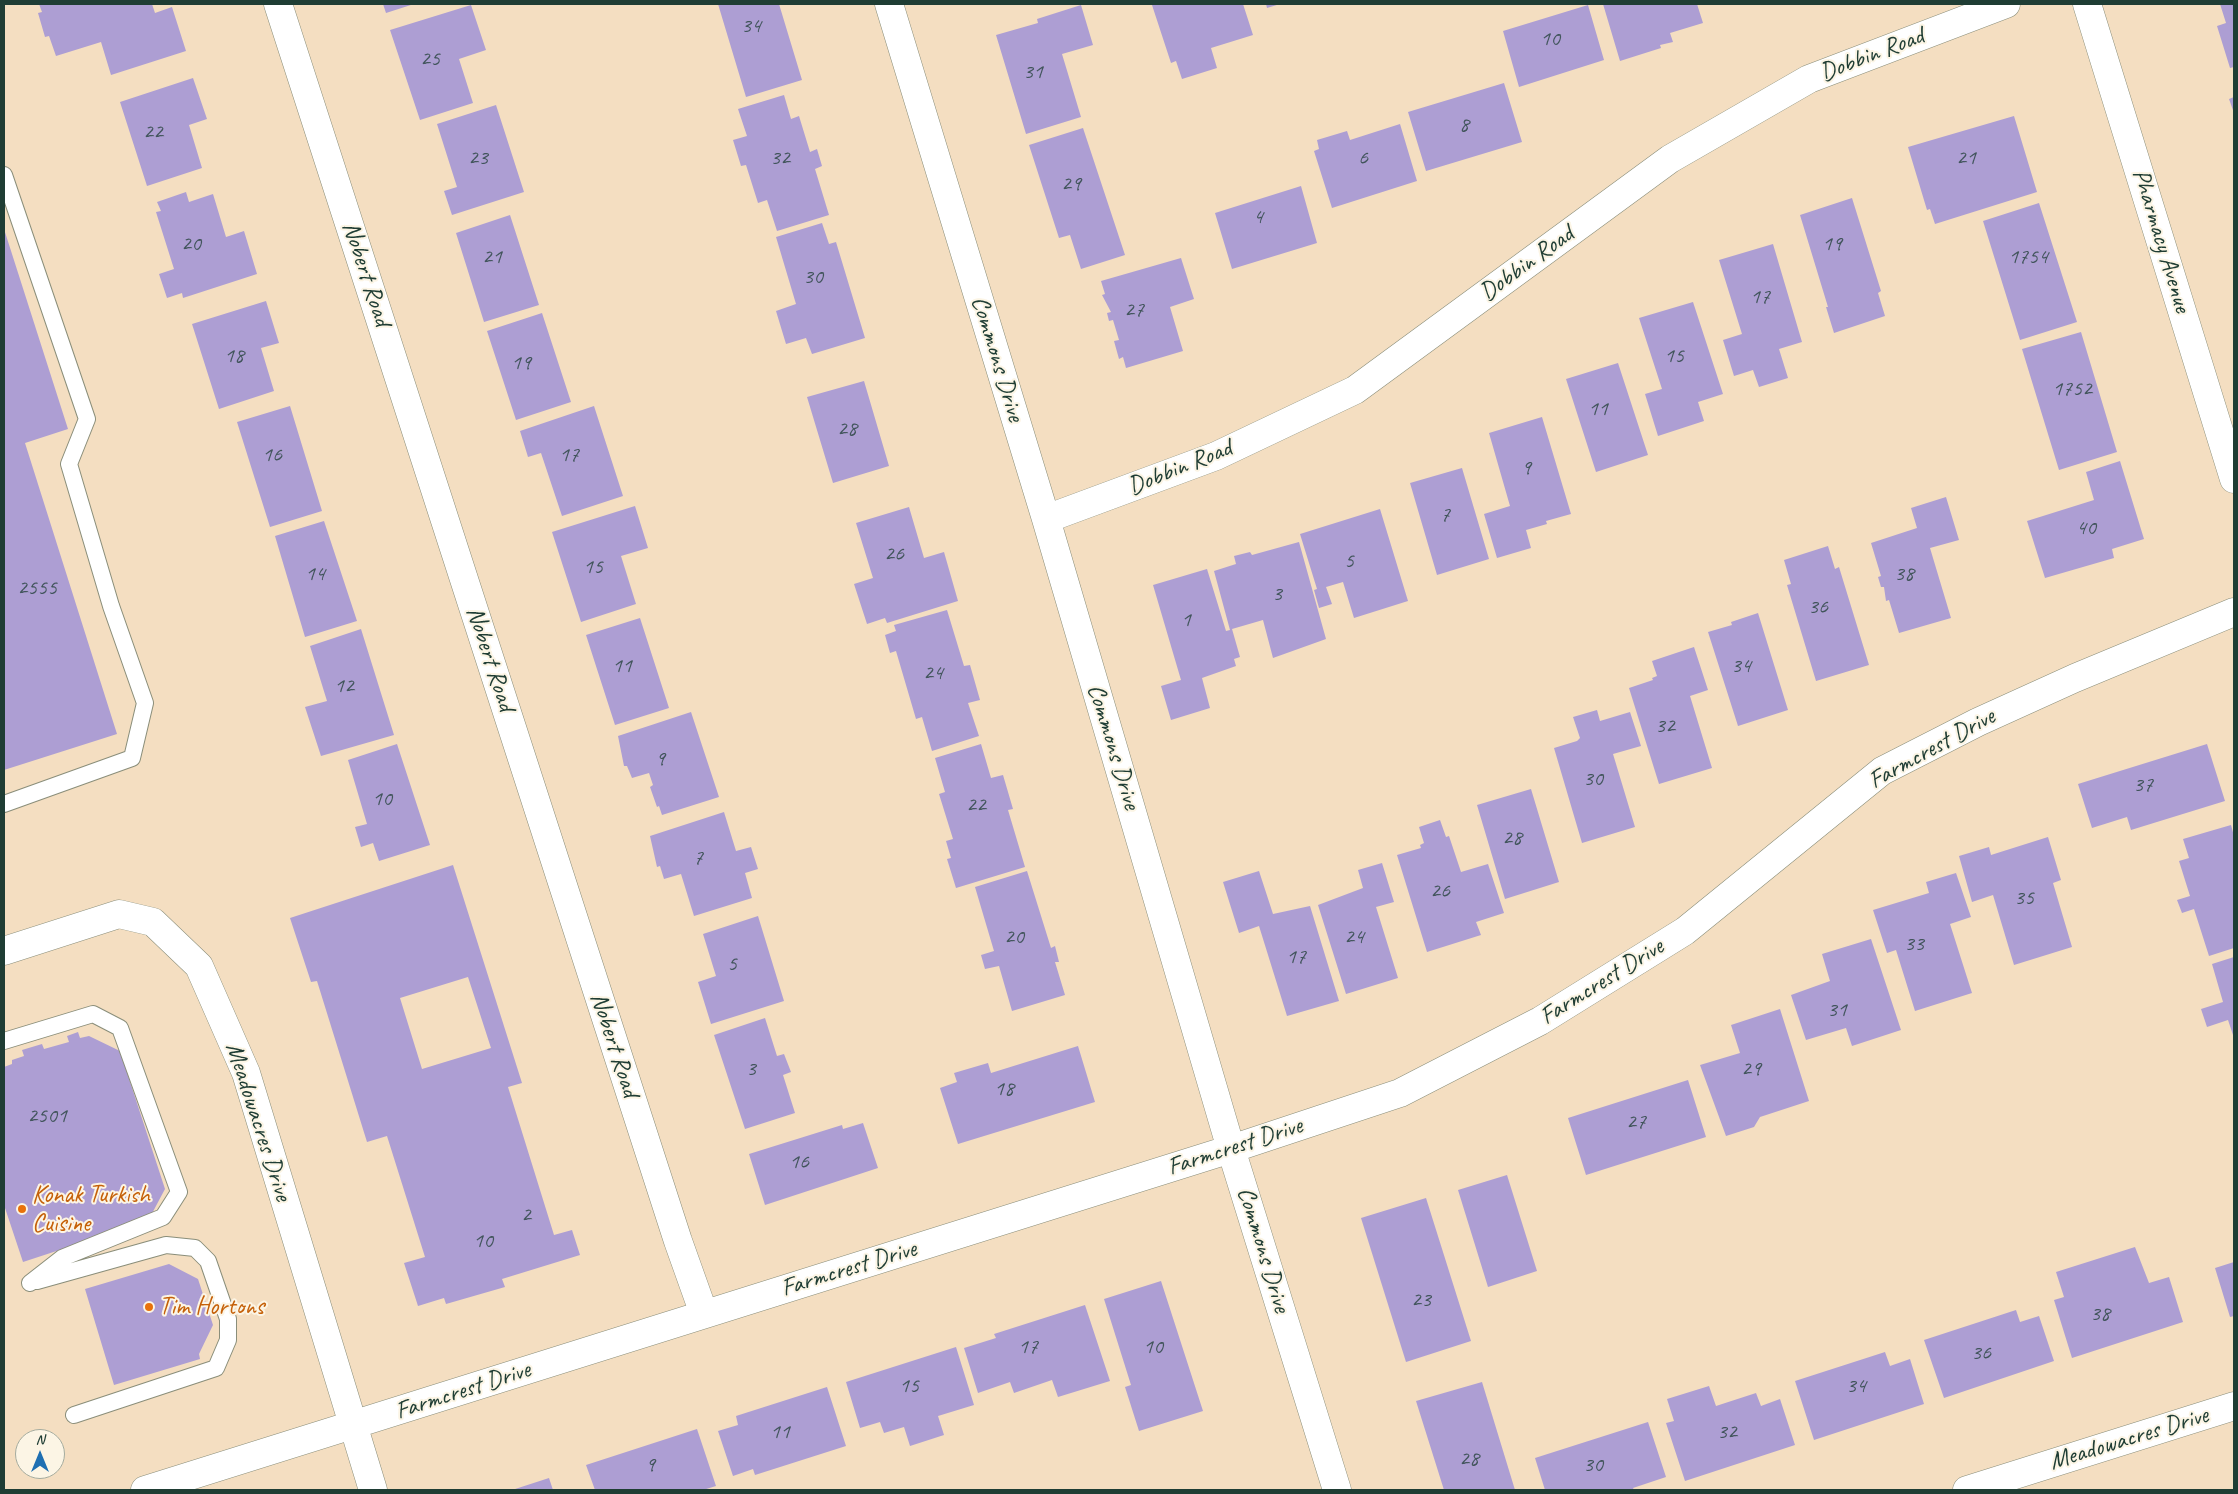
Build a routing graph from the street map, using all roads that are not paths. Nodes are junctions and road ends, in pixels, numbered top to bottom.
1 (278, 4) edge
2 (889, 4) edge
3 (2006, 4) edge
4 (2087, 4) edge
5 (4, 175) edge
6 (2234, 478) edge
7 (1046, 519) junction
8 (2234, 612) edge
9 (4, 804) edge
10 (4, 951) edge
11 (4, 1041) edge
12 (1231, 1149) junction
13 (704, 1314) junction
14 (2234, 1406) edge
15 (74, 1415) dead end
16 (352, 1426) junction
17 (145, 1490) edge
18 (373, 1490) edge
19 (1337, 1490) edge
20 (1967, 1490) edge

1 - 13 street, Nobert Road
2 - 7 street, Commons Drive
3 - 7 street, Dobbin Road
4 - 6 street, Pharmacy Avenue
5 - 9 lane
7 - 12 street, Commons Drive
8 - 12 street, Farmcrest Drive
10 - 16 street, Meadowacres Drive
11 - 15 lane
12 - 13 street, Farmcrest Drive
12 - 19 street, Commons Drive
13 - 16 street, Farmcrest Drive
14 - 20 street, Meadowacres Drive
16 - 17 street, Farmcrest Drive
16 - 18 street, Meadowacres Drive

